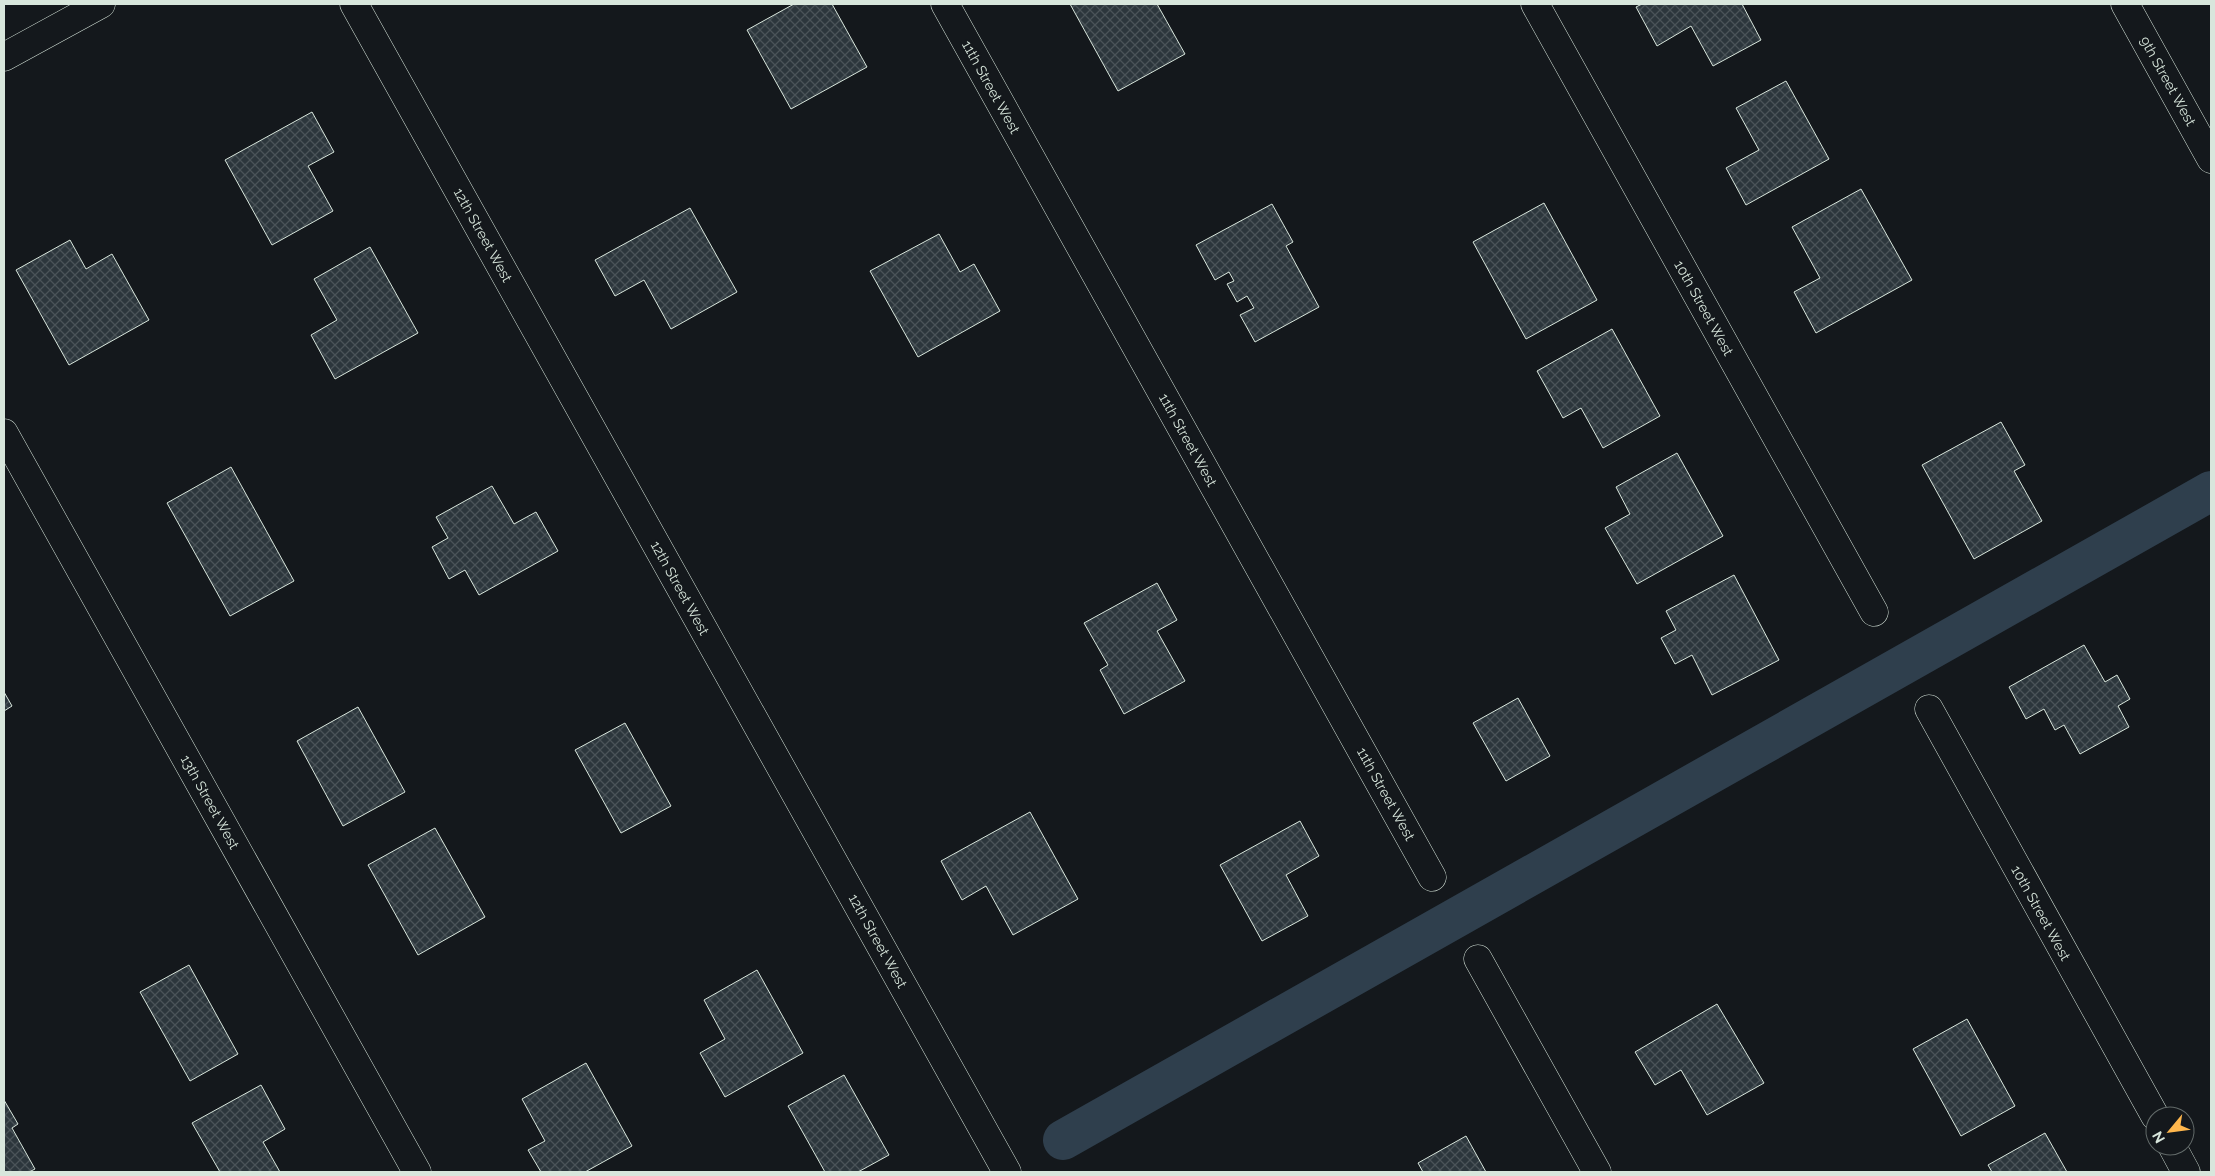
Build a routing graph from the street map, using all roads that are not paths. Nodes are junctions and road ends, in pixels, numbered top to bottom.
1 (101, 4) edge
2 (354, 4) edge
3 (945, 4) edge
4 (1535, 4) edge
5 (2125, 4) edge
6 (4, 57) edge
7 (2210, 154) edge
8 (4, 432) edge
9 (1874, 612) dead end
10 (1929, 709) dead end
11 (1432, 877) dead end
12 (1478, 959) dead end
13 (2149, 1106) edge
14 (2177, 1156) edge
15 (417, 1172) edge
16 (1006, 1172) edge
17 (1597, 1172) edge
18 (2186, 1172) edge

1 - 6 street
2 - 16 street, 12th Street West
3 - 11 street, 11th Street West
4 - 9 street, 10th Street West
5 - 7 street, 9th Street West
8 - 15 street, 13th Street West
10 - 13 street, 10th Street West
12 - 17 street
14 - 18 street

